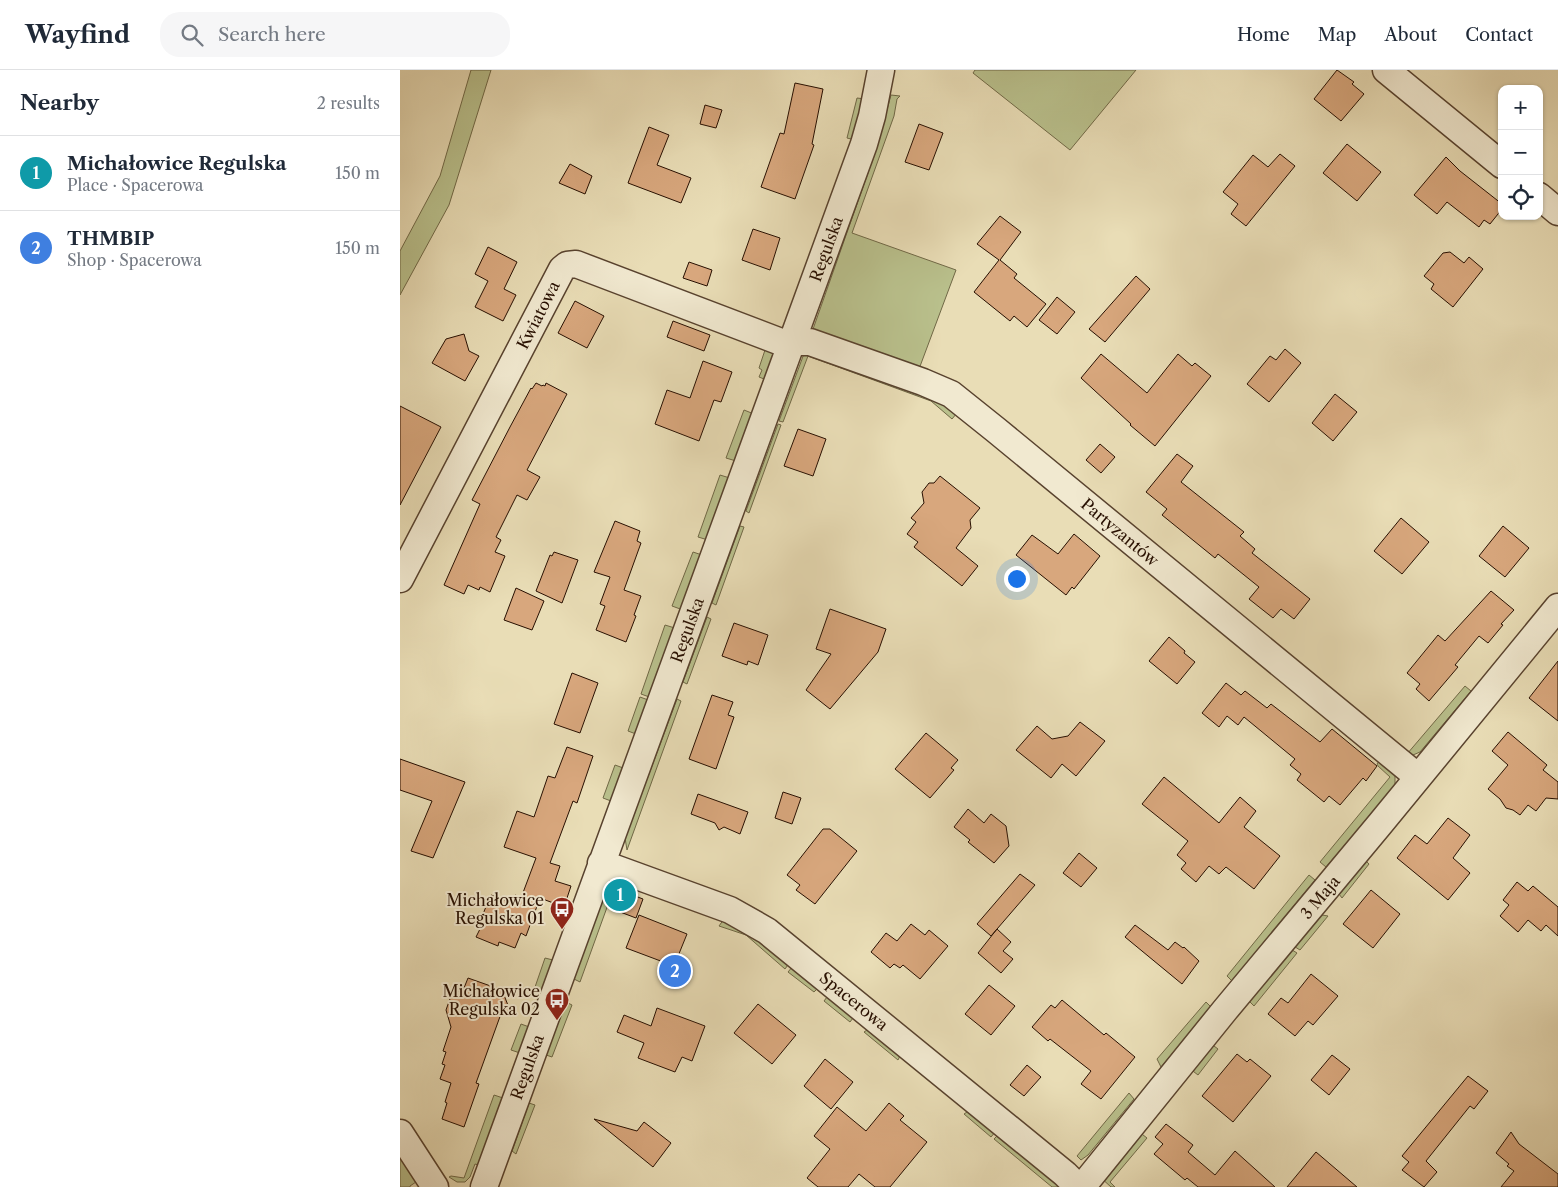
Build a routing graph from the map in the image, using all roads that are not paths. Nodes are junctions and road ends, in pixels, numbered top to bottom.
1 (881, 70) edge
2 (1386, 70) edge
3 (1498, 162) edge
4 (1543, 199) edge
5 (1558, 212) edge
6 (793, 342) junction
7 (400, 579) edge
8 (1558, 607) edge
9 (1418, 777) junction
10 (601, 863) junction
11 (400, 1133) edge
12 (435, 1187) edge
13 (484, 1187) edge
14 (1080, 1187) edge

1 - 6 street, Regulska
2 - 3 street
4 - 5 street
6 - 7 street, Kwiatowa
6 - 9 street, Partyzantów
6 - 10 street, Regulska
8 - 9 street, 3 Maja
9 - 14 street, 3 Maja
10 - 13 street, Regulska
10 - 14 street, Spacerowa
11 - 12 street

